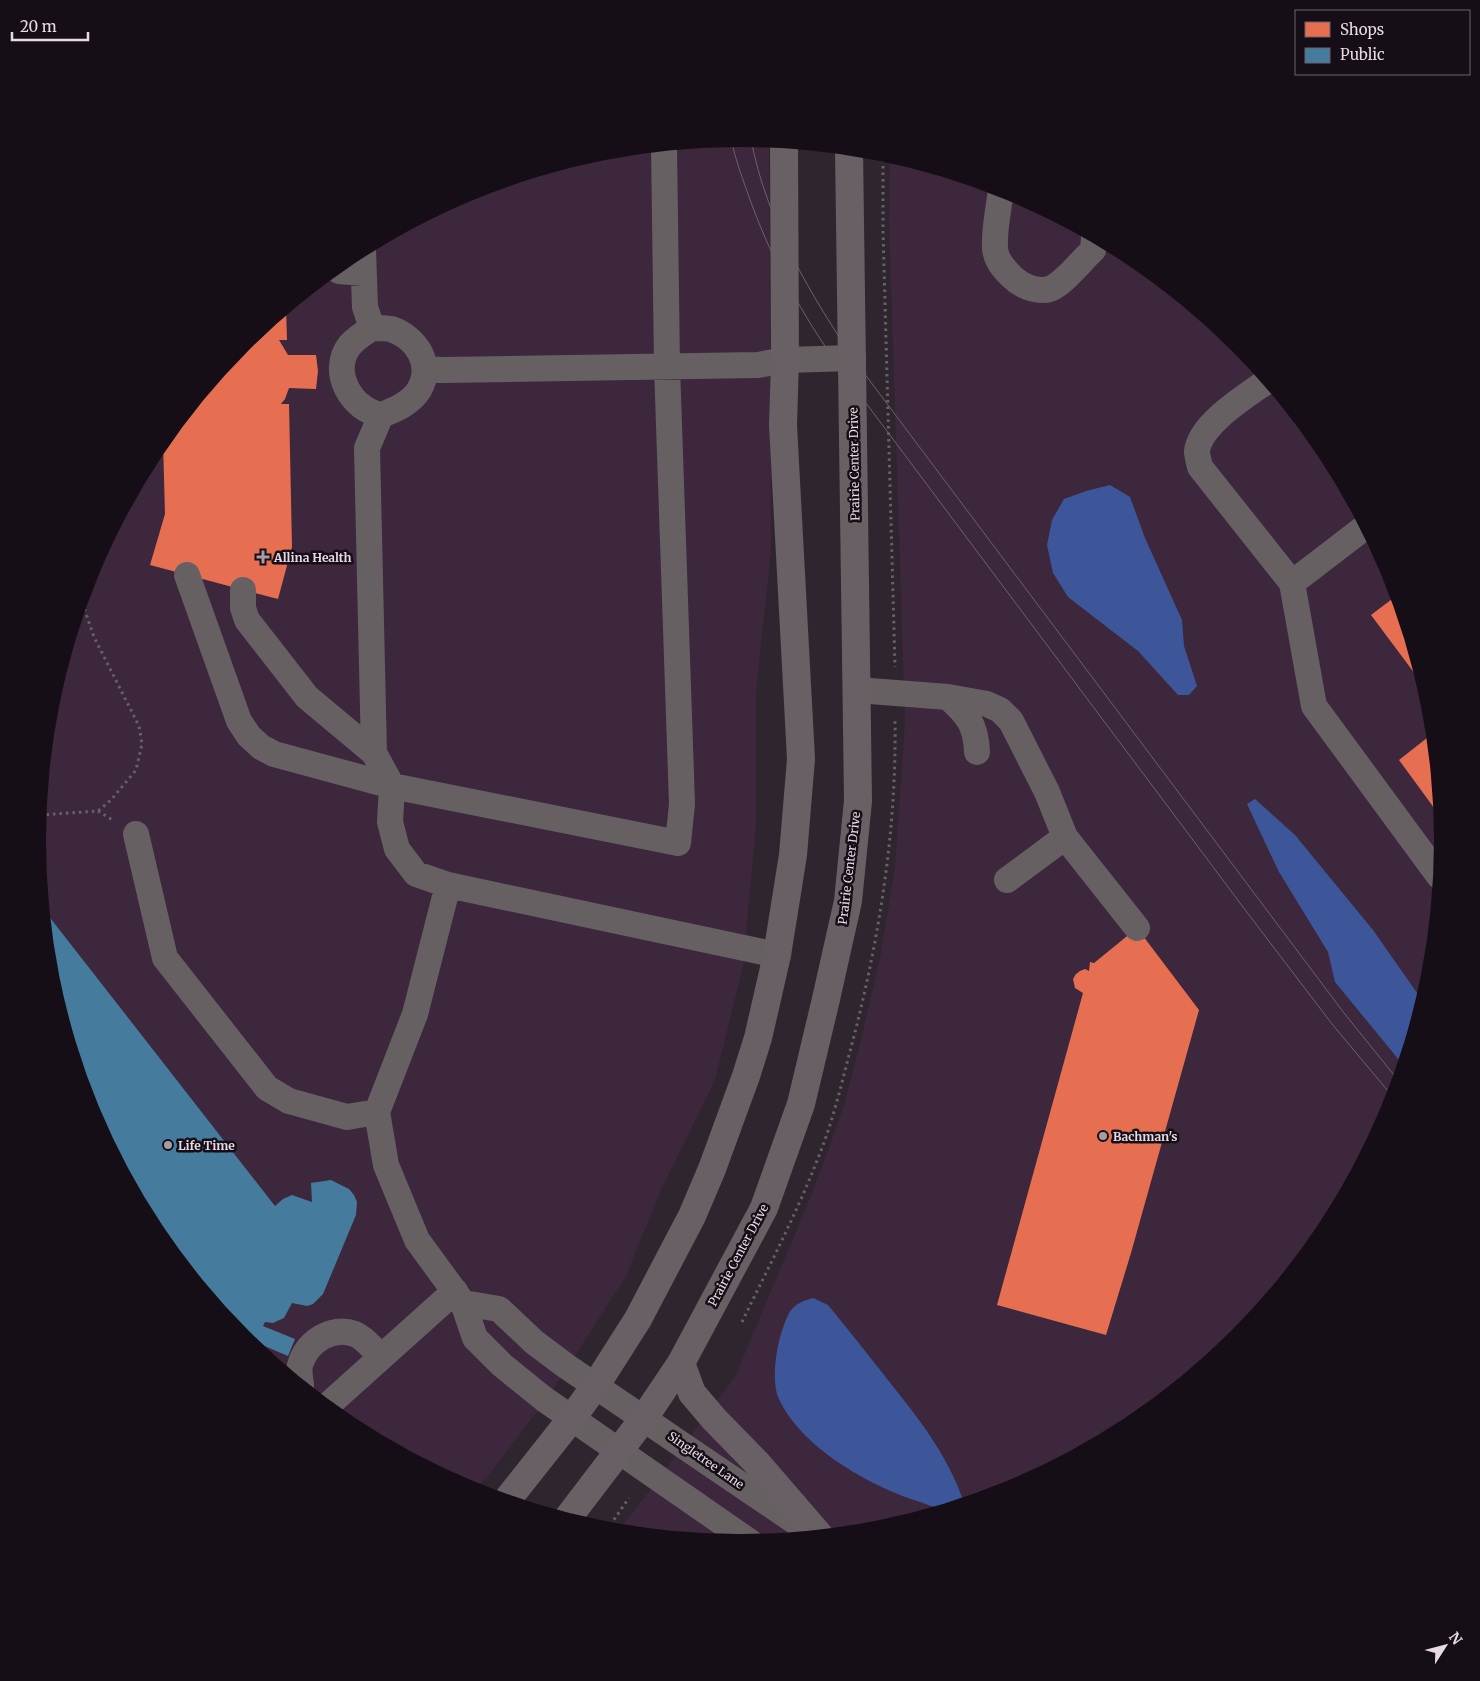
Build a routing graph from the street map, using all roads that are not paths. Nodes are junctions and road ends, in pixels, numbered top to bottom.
1 (784, 148) edge
2 (664, 151) edge
3 (850, 156) edge
4 (1000, 198) edge
5 (1093, 244) edge
6 (363, 261) edge
7 (372, 328) junction
8 (853, 358) junction
9 (785, 360) junction
10 (668, 366) junction
11 (425, 369) junction
12 (1263, 384) edge
13 (381, 415) junction
14 (1361, 531) edge
15 (187, 575) dead end
16 (1292, 583) junction
17 (243, 590) dead end
18 (857, 690) junction
19 (948, 696) junction
20 (977, 752) dead end
21 (374, 753) junction
22 (392, 786) junction
23 (136, 834) dead end
24 (1065, 837) junction
25 (1433, 868) edge
26 (1008, 880) dead end
27 (448, 885) junction
28 (1137, 928) dead end
29 (777, 955) junction
30 (377, 1112) junction
31 (459, 1297) junction
32 (381, 1357) junction
33 (681, 1363) junction
34 (299, 1376) edge
35 (596, 1385) junction
36 (332, 1401) edge
37 (572, 1418) junction
38 (644, 1418) junction
39 (618, 1451) junction
40 (511, 1495) edge
41 (571, 1513) edge
42 (810, 1530) edge
43 (813, 1530) edge
44 (738, 1534) edge

1 - 9 main road
2 - 10 street
3 - 8 main road, Prairie Center Drive
4 - 5 street
6 - 7 street
7 - 11 street
7 - 13 street
8 - 9 street
8 - 18 main road, Prairie Center Drive
9 - 10 street
9 - 29 main road
10 - 11 street
10 - 22 street
11 - 13 street
12 - 16 street
13 - 21 street
14 - 16 street
15 - 22 street
16 - 25 street
17 - 21 street
18 - 19 street
18 - 33 main road, Prairie Center Drive
19 - 20 street
19 - 24 street
21 - 22 street
22 - 27 street
23 - 30 street
24 - 26 street
24 - 28 street
27 - 29 street
27 - 30 street
29 - 35 main road
30 - 31 street
31 - 32 street
31 - 35 street, Singletree Lane
31 - 37 street
32 - 34 street
32 - 36 street
33 - 38 main road, Prairie Center Drive
33 - 43 main road
35 - 37 main road
35 - 38 street, Singletree Lane
37 - 39 street
37 - 40 main road
38 - 39 main road, Prairie Center Drive
38 - 42 street, Singletree Lane
39 - 41 main road, Prairie Center Drive
39 - 44 street

